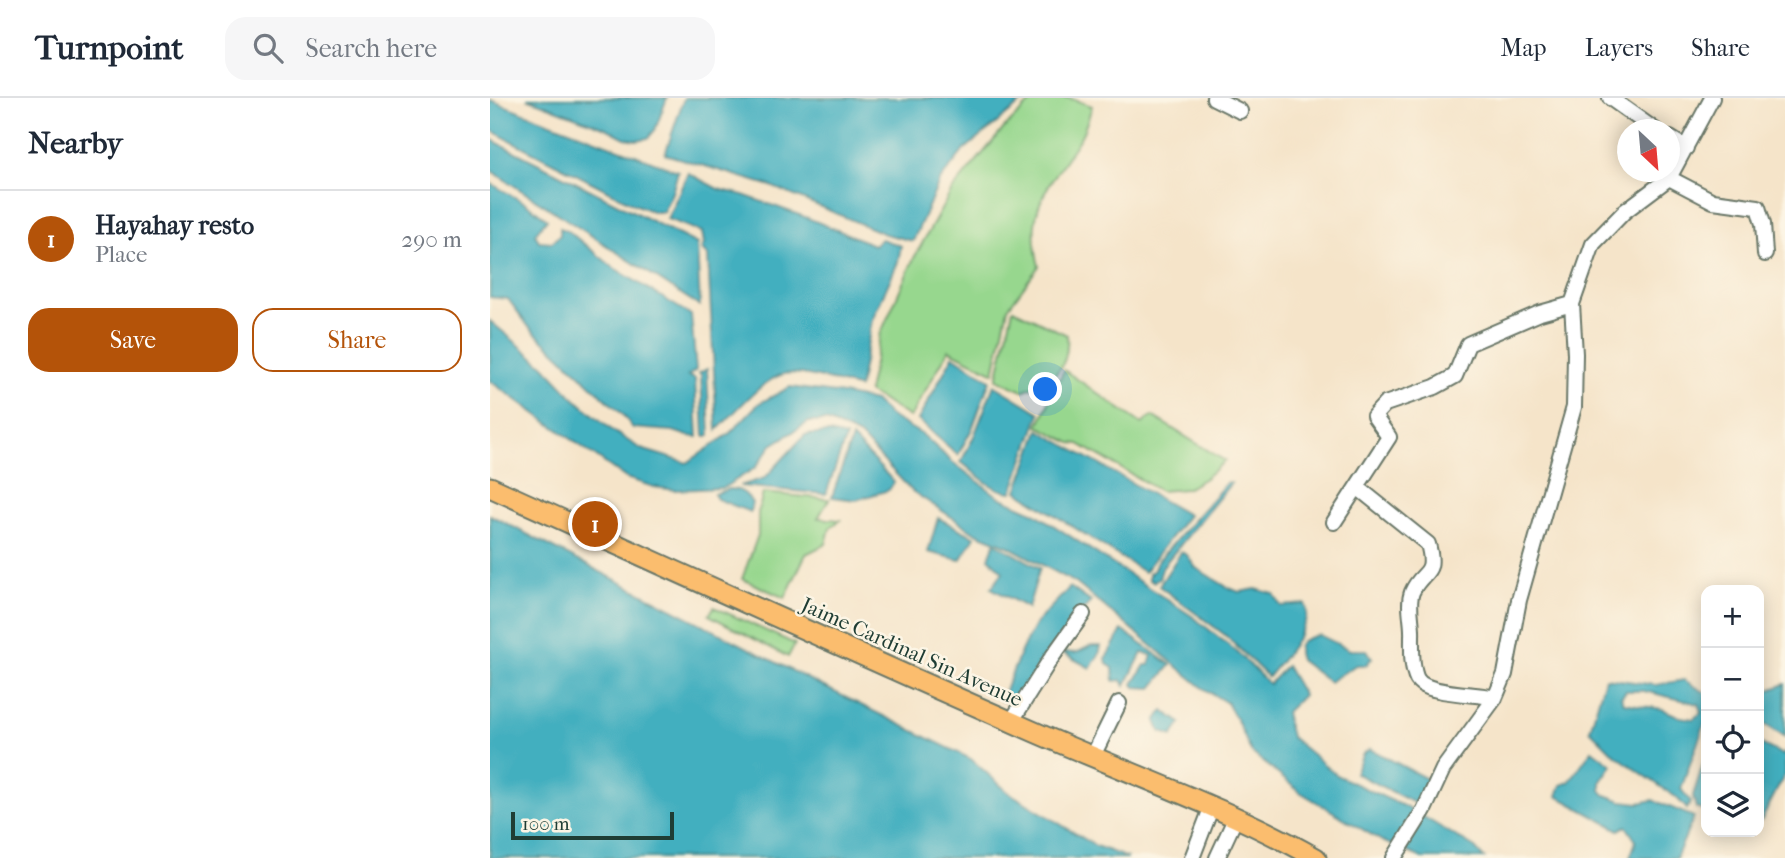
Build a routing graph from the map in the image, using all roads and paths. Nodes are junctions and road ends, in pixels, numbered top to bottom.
1 (1214, 98) edge
2 (1610, 98) edge
3 (1712, 98) edge
4 (1240, 111) dead end
5 (1640, 119) edge
6 (1680, 144) edge
7 (1686, 148) junction
8 (1680, 159) edge
9 (1664, 182) edge
10 (1677, 182) edge
11 (1765, 254) dead end
12 (1572, 304) junction
13 (1357, 486) junction
14 (490, 487) edge
15 (1334, 522) dead end
16 (1083, 614) dead end
17 (1495, 698) junction
18 (1119, 703) dead end
19 (1011, 722) junction
20 (1092, 758) junction
21 (1212, 807) junction
22 (1236, 817) junction
23 (1398, 852) edge
24 (1192, 858) edge
25 (1217, 858) edge
26 (1315, 858) edge

1 - 4 street
2 - 5 street
3 - 7 street
6 - 7 street
7 - 8 street
9 - 12 street
10 - 11 street
12 - 13 street
12 - 17 street
13 - 15 street
13 - 17 street
14 - 19 main road, Jaime Cardinal Sin Avenue
16 - 19 street
17 - 23 street
18 - 20 street
19 - 20 main road, Jaime Cardinal Sin Avenue
20 - 21 main road, Jaime Cardinal Sin Avenue
21 - 22 main road, Jaime Cardinal Sin Avenue
21 - 24 street
22 - 25 street
22 - 26 main road, Jaime Cardinal Sin Avenue

